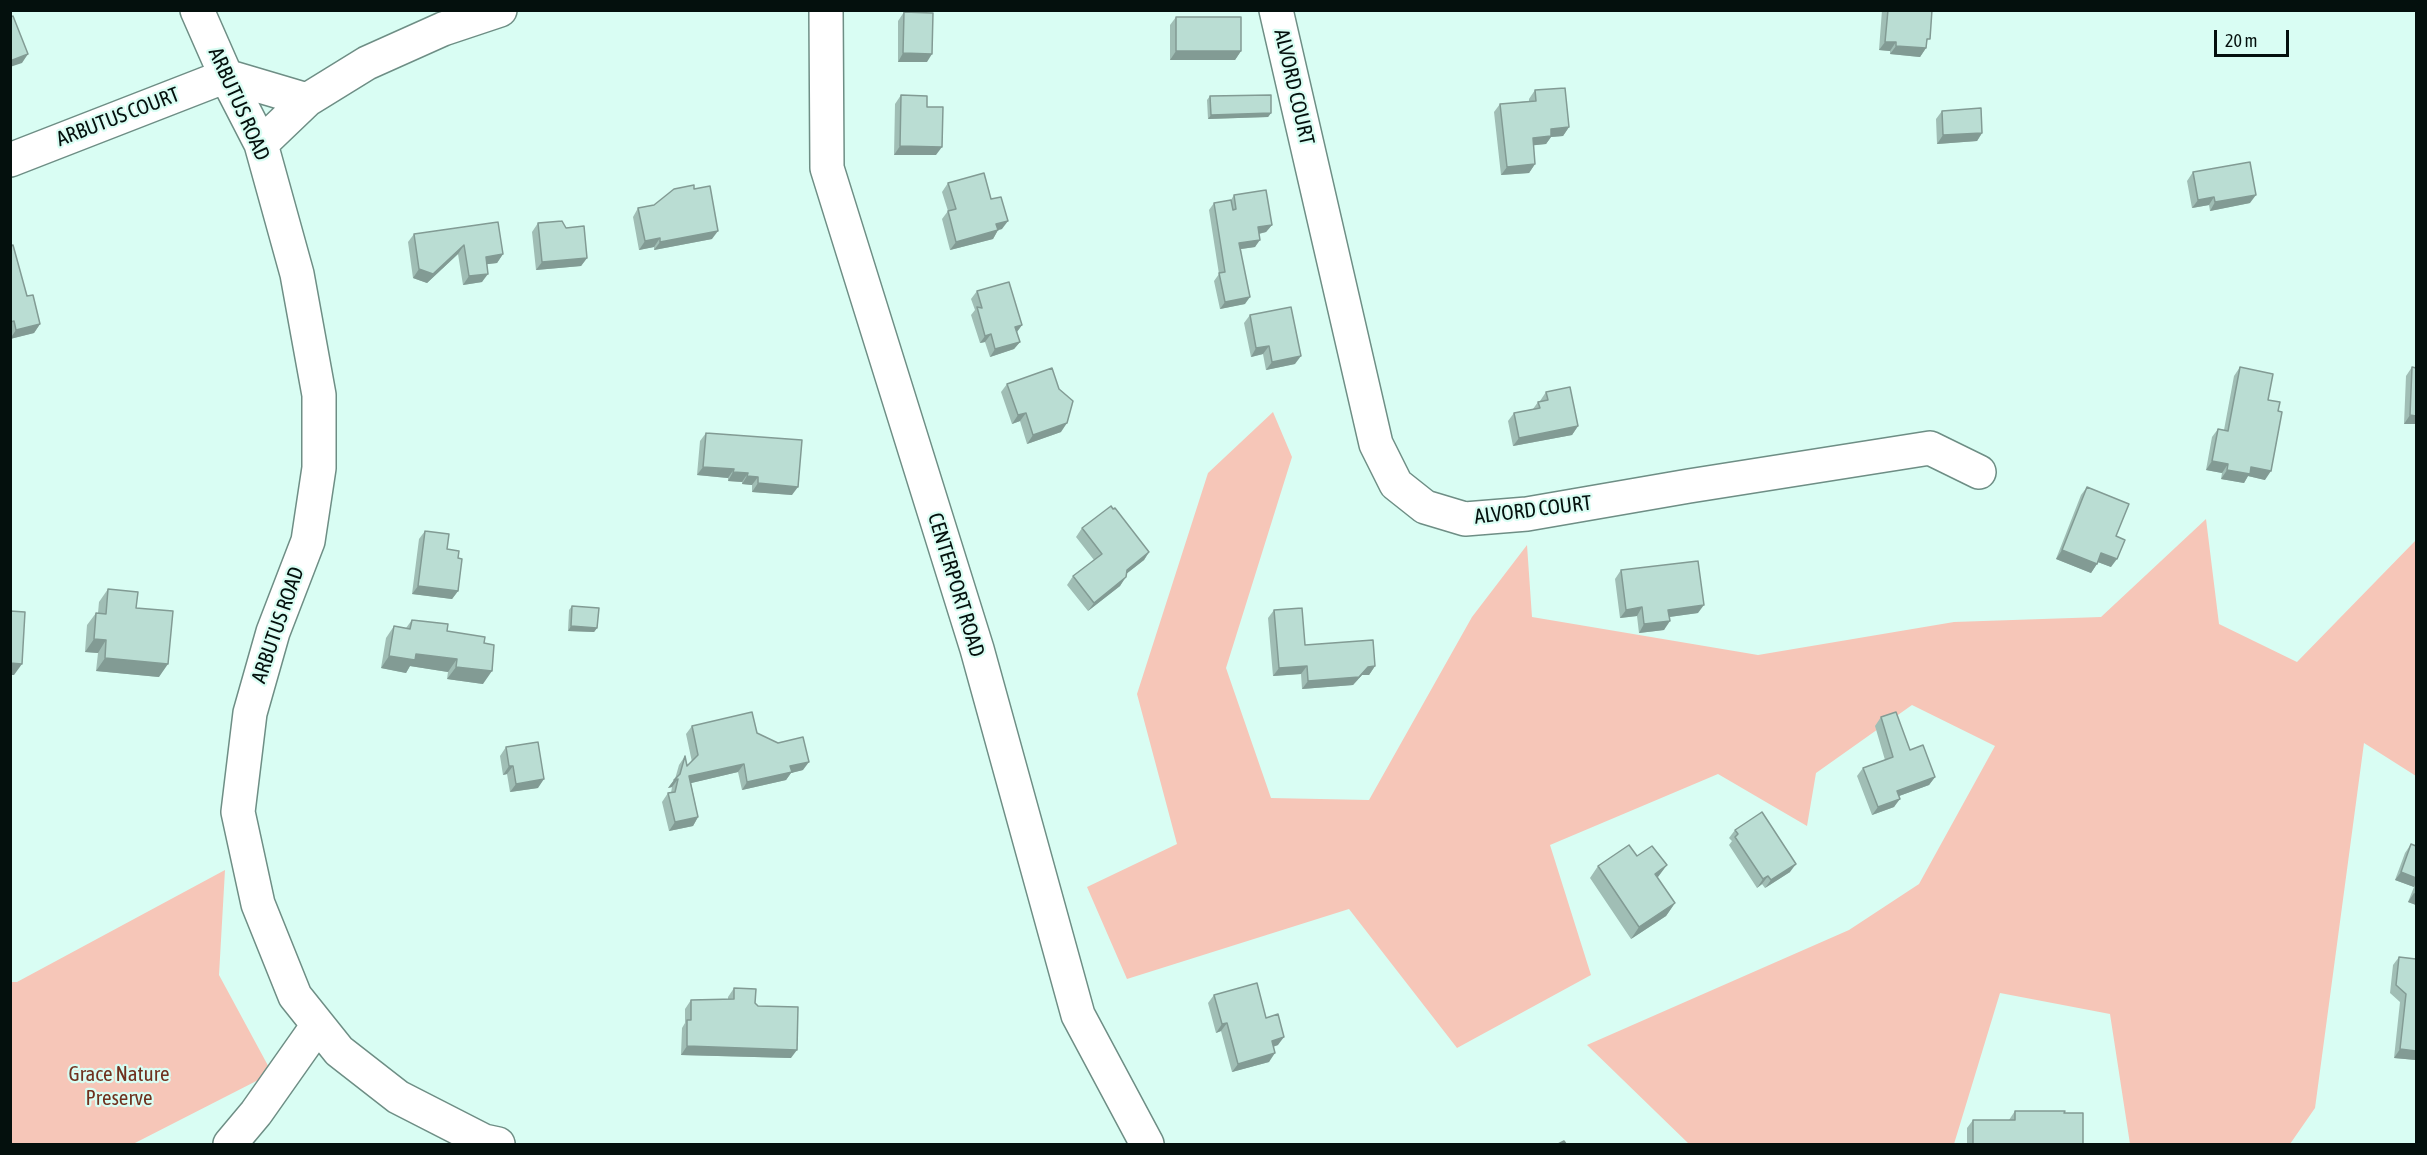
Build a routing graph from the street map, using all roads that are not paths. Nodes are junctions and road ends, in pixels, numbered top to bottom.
1 (198, 10) edge
2 (500, 10) edge
3 (826, 10) edge
4 (1276, 10) edge
5 (226, 76) junction
6 (308, 100) junction
7 (261, 144) junction
8 (10, 160) edge
9 (1979, 472) dead end
10 (318, 1025) junction
11 (230, 1144) edge
12 (498, 1144) edge
13 (1147, 1144) edge

1 - 5 street, ARBUTUS ROAD
2 - 6 street
3 - 13 street, CENTERPORT ROAD
4 - 9 street, ALVORD COURT
5 - 6 street
5 - 7 street, ARBUTUS ROAD
5 - 8 street, ARBUTUS COURT
6 - 7 street
7 - 10 street, ARBUTUS ROAD
10 - 11 street
10 - 12 street, ARBUTUS ROAD

